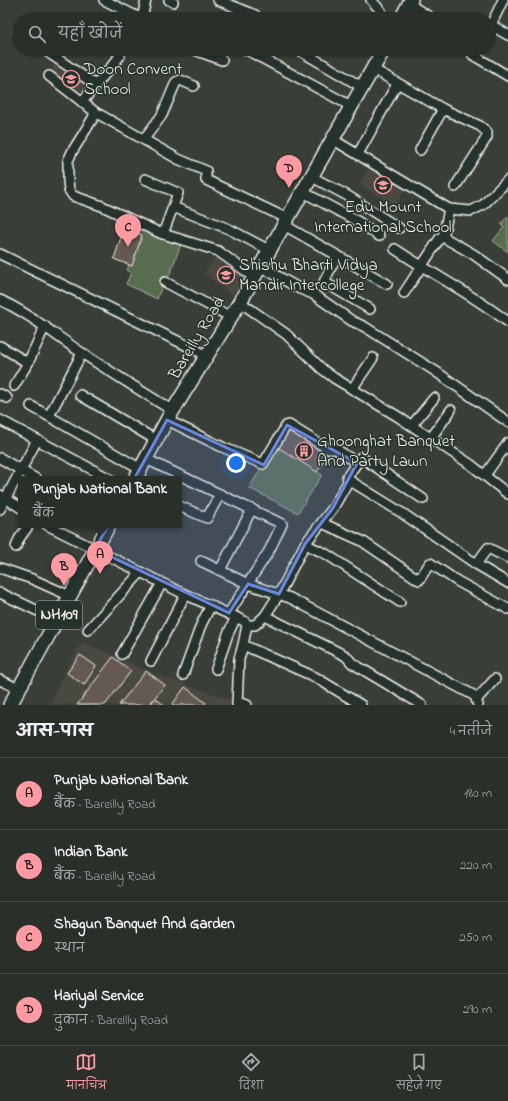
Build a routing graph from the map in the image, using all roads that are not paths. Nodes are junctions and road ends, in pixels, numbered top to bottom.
1 (104, 0) edge
2 (146, 0) edge
3 (218, 0) edge
4 (371, 0) edge
5 (503, 0) edge
6 (410, 2) edge
7 (128, 12) edge
8 (143, 12) edge
9 (248, 12) edge
10 (380, 12) edge
11 (405, 12) edge
12 (424, 12) edge
13 (496, 15) edge
14 (496, 28) edge
15 (508, 35) edge
16 (53, 56) edge
17 (120, 56) edge
18 (211, 56) edge
19 (258, 56) edge
20 (309, 56) edge
21 (380, 56) edge
22 (475, 56) edge
23 (222, 60) dead end
24 (373, 69) junction
25 (49, 76) dead end
26 (508, 76) edge
27 (397, 84) junction
28 (96, 85) junction
29 (194, 86) dead end
30 (362, 87) junction
31 (82, 102) junction
32 (351, 106) junction
33 (443, 109) junction
34 (95, 112) junction
35 (144, 139) junction
36 (332, 139) junction
37 (420, 150) dead end
38 (358, 154) junction
39 (312, 177) junction
40 (145, 179) dead end
41 (508, 180) edge
42 (455, 187) dead end
43 (303, 192) junction
44 (173, 207) junction
45 (449, 209) junction
46 (286, 222) junction
47 (399, 228) dead end
48 (163, 234) junction
49 (379, 236) dead end
50 (443, 237) junction
51 (395, 249) dead end
52 (269, 250) junction
53 (0, 254) edge
54 (337, 255) junction
55 (421, 267) junction
56 (257, 272) junction
57 (508, 279) edge
58 (165, 282) dead end
59 (387, 284) dead end
60 (404, 293) dead end
61 (0, 300) edge
62 (240, 302) junction
63 (370, 309) dead end
64 (230, 317) junction
65 (508, 322) edge
66 (45, 326) junction
67 (0, 346) edge
68 (82, 353) junction
69 (208, 356) junction
70 (373, 358) dead end
71 (28, 363) junction
72 (14, 386) dead end
73 (352, 388) junction
74 (80, 395) dead end
75 (434, 398) dead end
76 (31, 406) dead end
77 (451, 410) dead end
78 (170, 415) junction
79 (49, 416) junction
80 (0, 420) edge
81 (508, 422) edge
82 (412, 425) junction
83 (431, 438) junction
84 (37, 440) junction
85 (156, 440) junction
86 (508, 443) edge
87 (0, 458) edge
88 (357, 462) junction
89 (140, 469) edge
90 (21, 470) junction
91 (485, 475) junction
92 (31, 476) edge
93 (104, 476) edge
94 (162, 476) edge
95 (349, 480) junction
96 (508, 480) edge
97 (182, 482) edge
98 (505, 491) edge
99 (220, 494) junction
100 (3, 497) edge
101 (423, 499) dead end
102 (18, 506) edge
103 (182, 507) edge
104 (0, 509) edge
105 (252, 509) junction
106 (322, 523) junction
107 (27, 528) edge
108 (53, 528) edge
109 (107, 528) edge
110 (305, 544) junction
111 (16, 548) dead end
112 (95, 549) junction
113 (508, 558) edge
114 (201, 561) dead end
115 (476, 564) junction
116 (0, 568) edge
117 (220, 570) junction
118 (141, 572) junction
119 (162, 583) junction
120 (508, 583) edge
121 (248, 584) junction
122 (0, 593) edge
123 (185, 594) junction
124 (279, 594) junction
125 (70, 596) junction
126 (400, 602) dead end
127 (211, 606) junction
128 (508, 609) edge
129 (232, 615) junction
130 (265, 616) junction
131 (57, 620) junction
132 (247, 625) junction
133 (88, 630) dead end
134 (243, 645) junction
135 (122, 654) dead end
136 (151, 661) dead end
137 (216, 669) dead end
138 (183, 675) dead end
139 (495, 679) dead end
140 (0, 680) edge
141 (19, 689) junction
142 (477, 702) edge
143 (237, 703) edge
144 (10, 705) edge
145 (247, 705) edge
146 (361, 705) edge
147 (422, 705) edge

1 - 7 street
2 - 8 street
3 - 9 street
4 - 10 street
5 - 13 street
6 - 11 highway
6 - 12 street
14 - 15 street
16 - 28 street
17 - 28 street
18 - 23 street
19 - 32 street
20 - 30 street
21 - 24 highway, Bareilly Road
22 - 26 street
24 - 27 street
24 - 30 highway, Bareilly Road
25 - 31 street
27 - 33 street
27 - 38 street
28 - 31 street
29 - 35 street
30 - 32 highway, Bareilly Road
31 - 34 street
32 - 36 highway, Bareilly Road
33 - 37 street
33 - 42 street
34 - 35 street
34 - 48 street
35 - 46 street
36 - 38 street
36 - 39 highway, Bareilly Road
38 - 45 street
39 - 43 highway, Bareilly Road
39 - 47 street
40 - 44 street
41 - 45 street
43 - 46 highway, Bareilly Road
43 - 49 street
44 - 48 street
44 - 52 street
45 - 50 street
46 - 52 highway, Bareilly Road
46 - 54 street
48 - 56 street
50 - 55 street
50 - 57 street
51 - 55 street
52 - 56 highway, Bareilly Road
53 - 69 street
54 - 59 street
54 - 63 street
55 - 60 street
55 - 65 street
56 - 62 highway, Bareilly Road
56 - 81 street
58 - 64 street
61 - 66 street
62 - 64 highway, Bareilly Road
62 - 73 street
64 - 69 highway, Bareilly Road
66 - 68 street
66 - 71 street
67 - 71 street
68 - 78 street
68 - 79 street
69 - 78 highway, Bareilly Road
70 - 73 street
71 - 72 street
73 - 82 street
74 - 85 street
75 - 82 street
76 - 79 street
77 - 83 street
78 - 85 highway, Bareilly Road
78 - 88 street
79 - 89 street
80 - 84 street
82 - 83 street
83 - 91 street
84 - 90 street
84 - 93 street
85 - 89 highway, Bareilly Road
86 - 91 street
87 - 90 street
88 - 95 street
88 - 101 street
89 - 94 street
90 - 92 street
90 - 100 street
91 - 98 street
95 - 106 street
95 - 115 street
96 - 98 street
97 - 99 street
99 - 103 street
99 - 105 street
100 - 102 street
100 - 104 street
105 - 117 street
105 - 121 street
106 - 110 street
106 - 128 street
107 - 111 street
108 - 112 street
109 - 112 highway, NH109
110 - 124 street
110 - 126 street
112 - 118 street
112 - 125 highway, NH109
113 - 115 street
114 - 117 street
115 - 120 street
116 - 125 street
117 - 121 street
118 - 119 street
118 - 133 street
119 - 123 street
119 - 135 street
121 - 124 street
121 - 129 street
122 - 131 street
123 - 127 street
123 - 136 street
124 - 130 street
124 - 142 street
125 - 131 highway, NH109
127 - 129 street
127 - 138 street
129 - 132 street
129 - 137 street
130 - 132 street
130 - 147 street
131 - 141 highway, NH109
132 - 134 street
134 - 143 street
134 - 146 street
139 - 142 street
140 - 141 street
141 - 144 highway, NH109
143 - 145 street

